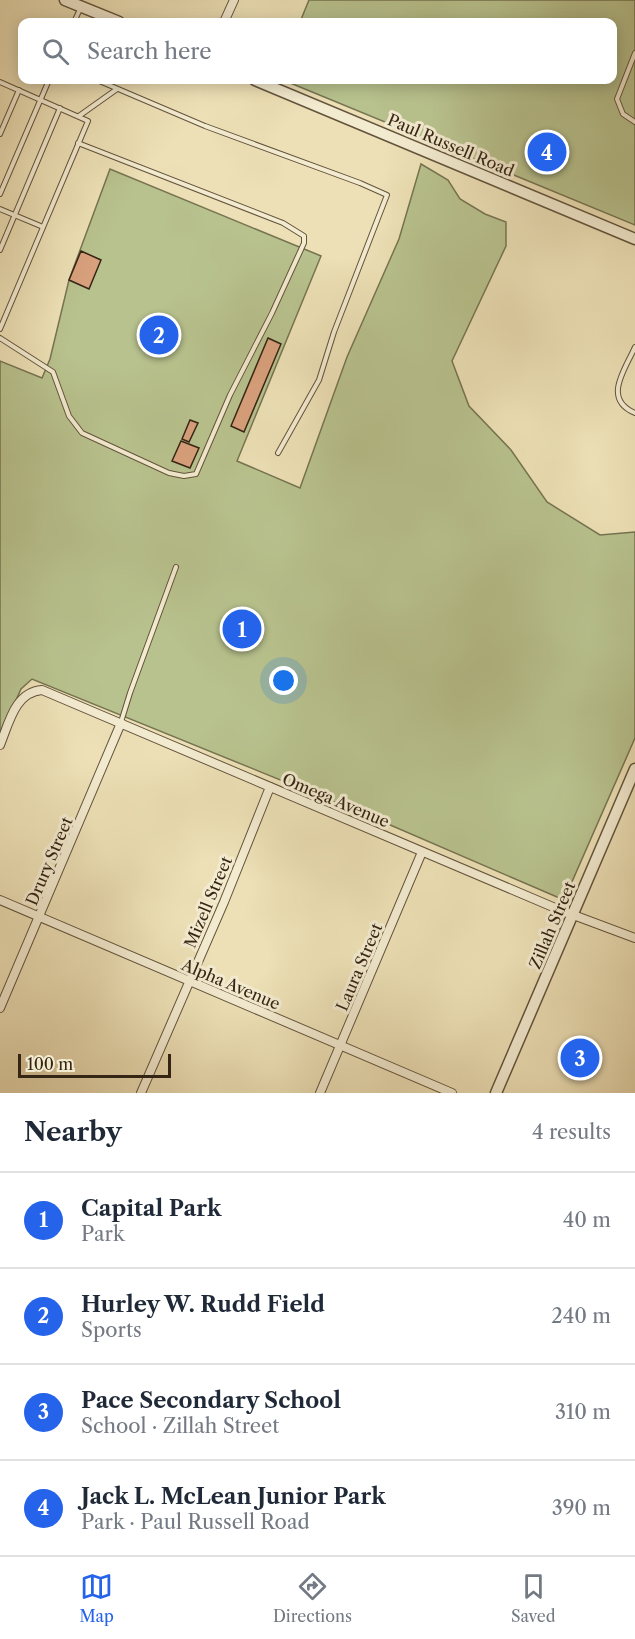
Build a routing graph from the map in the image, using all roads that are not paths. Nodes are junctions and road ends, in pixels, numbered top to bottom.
1 (64, 0) edge
2 (234, 0) edge
3 (82, 3) edge
4 (76, 18) edge
5 (111, 18) edge
6 (226, 18) edge
7 (635, 52) edge
8 (0, 82) edge
9 (48, 84) edge
10 (107, 84) edge
11 (265, 84) edge
12 (117, 88) junction
13 (19, 90) junction
14 (41, 100) junction
15 (60, 108) junction
16 (79, 117) junction
17 (635, 122) edge
18 (0, 134) edge
19 (78, 143) junction
20 (0, 194) edge
21 (0, 209) edge
22 (15, 215) junction
23 (43, 227) junction
24 (635, 239) edge
25 (0, 250) edge
26 (0, 329) edge
27 (0, 338) edge
28 (635, 347) edge
29 (635, 413) edge
30 (278, 453) dead end
31 (176, 567) dead end
32 (121, 723) junction
33 (0, 745) edge
34 (635, 769) edge
35 (270, 787) junction
36 (422, 852) junction
37 (0, 900) edge
38 (572, 915) junction
39 (39, 917) junction
40 (635, 938) edge
41 (189, 981) junction
42 (0, 1008) edge
43 (340, 1045) junction
44 (141, 1093) edge
45 (320, 1093) edge
46 (452, 1093) edge
47 (496, 1093) edge

1 - 3 street
2 - 6 street
3 - 4 lane
3 - 5 street
7 - 17 lane
8 - 13 lane
9 - 14 lane
10 - 12 lane
11 - 24 street, Paul Russell Road
12 - 16 lane
12 - 30 lane
13 - 14 lane
13 - 18 lane
14 - 15 lane
14 - 20 lane
15 - 16 lane
15 - 22 lane
16 - 19 lane
19 - 23 lane
19 - 27 lane
21 - 22 lane
22 - 23 lane
22 - 25 lane
23 - 26 lane
28 - 29 lane
31 - 32 lane
32 - 33 street, Omega Avenue
32 - 35 street, Omega Avenue
32 - 39 street, Drury Street
34 - 38 street, Zillah Street
35 - 36 street, Omega Avenue
35 - 41 street, Mizell Street
36 - 38 street, Omega Avenue
36 - 43 street, Laura Street
37 - 39 street, Alpha Avenue
38 - 40 street, Omega Avenue
38 - 47 street, Zillah Street
39 - 41 street, Alpha Avenue
39 - 42 street, Drury Street
41 - 43 street, Alpha Avenue
41 - 44 street, Mizell Street
43 - 45 street, Laura Street
43 - 46 street, Alpha Avenue

